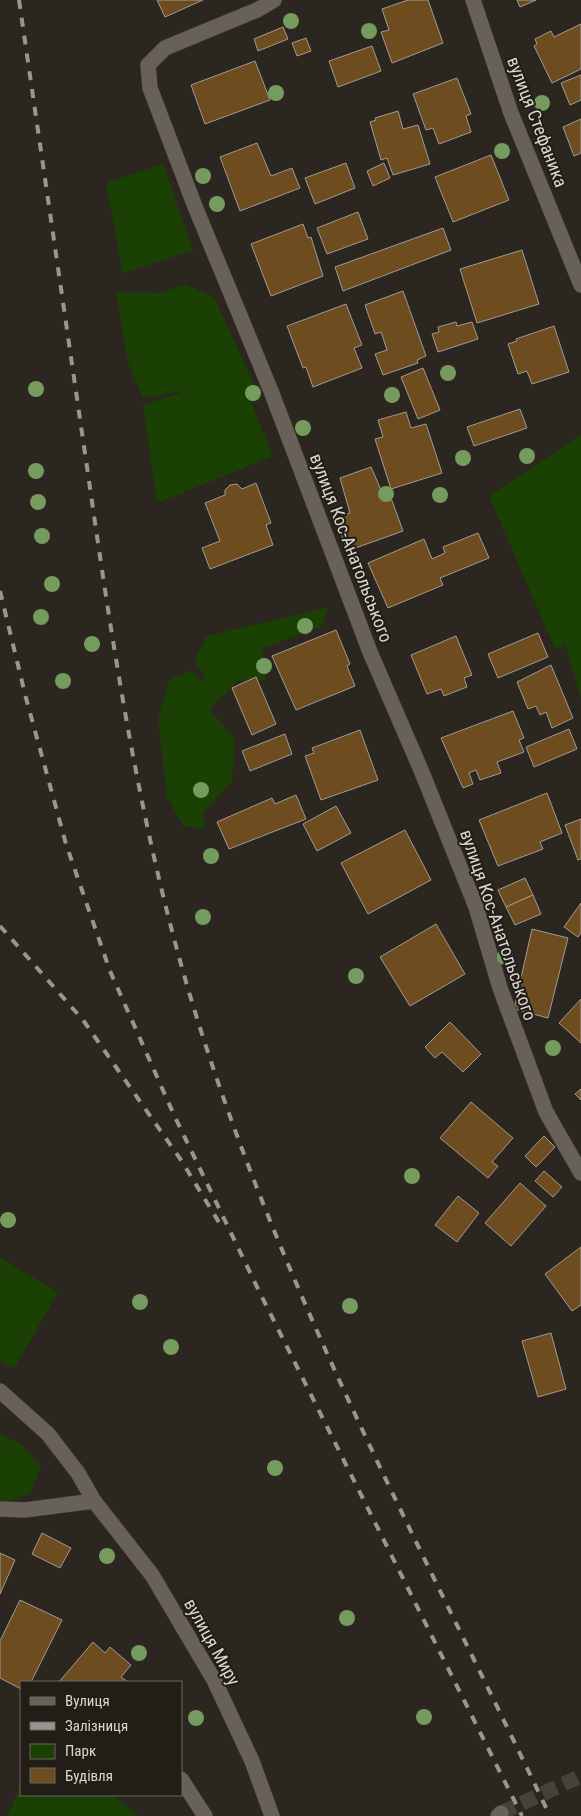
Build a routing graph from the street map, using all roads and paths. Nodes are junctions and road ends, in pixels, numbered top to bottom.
1 (274, 0) edge
2 (473, 0) edge
3 (581, 285) edge
4 (581, 1173) edge
5 (0, 1391) edge
6 (94, 1501) junction
7 (0, 1509) edge
8 (182, 1781) edge
9 (205, 1816) edge
10 (272, 1816) edge

1 - 4 street, вулиця Кос-Анатольського
2 - 3 street, вулиця Стефаника
5 - 6 street, вулиця Миру
6 - 7 street
6 - 10 street, вулиця Миру
8 - 9 street

